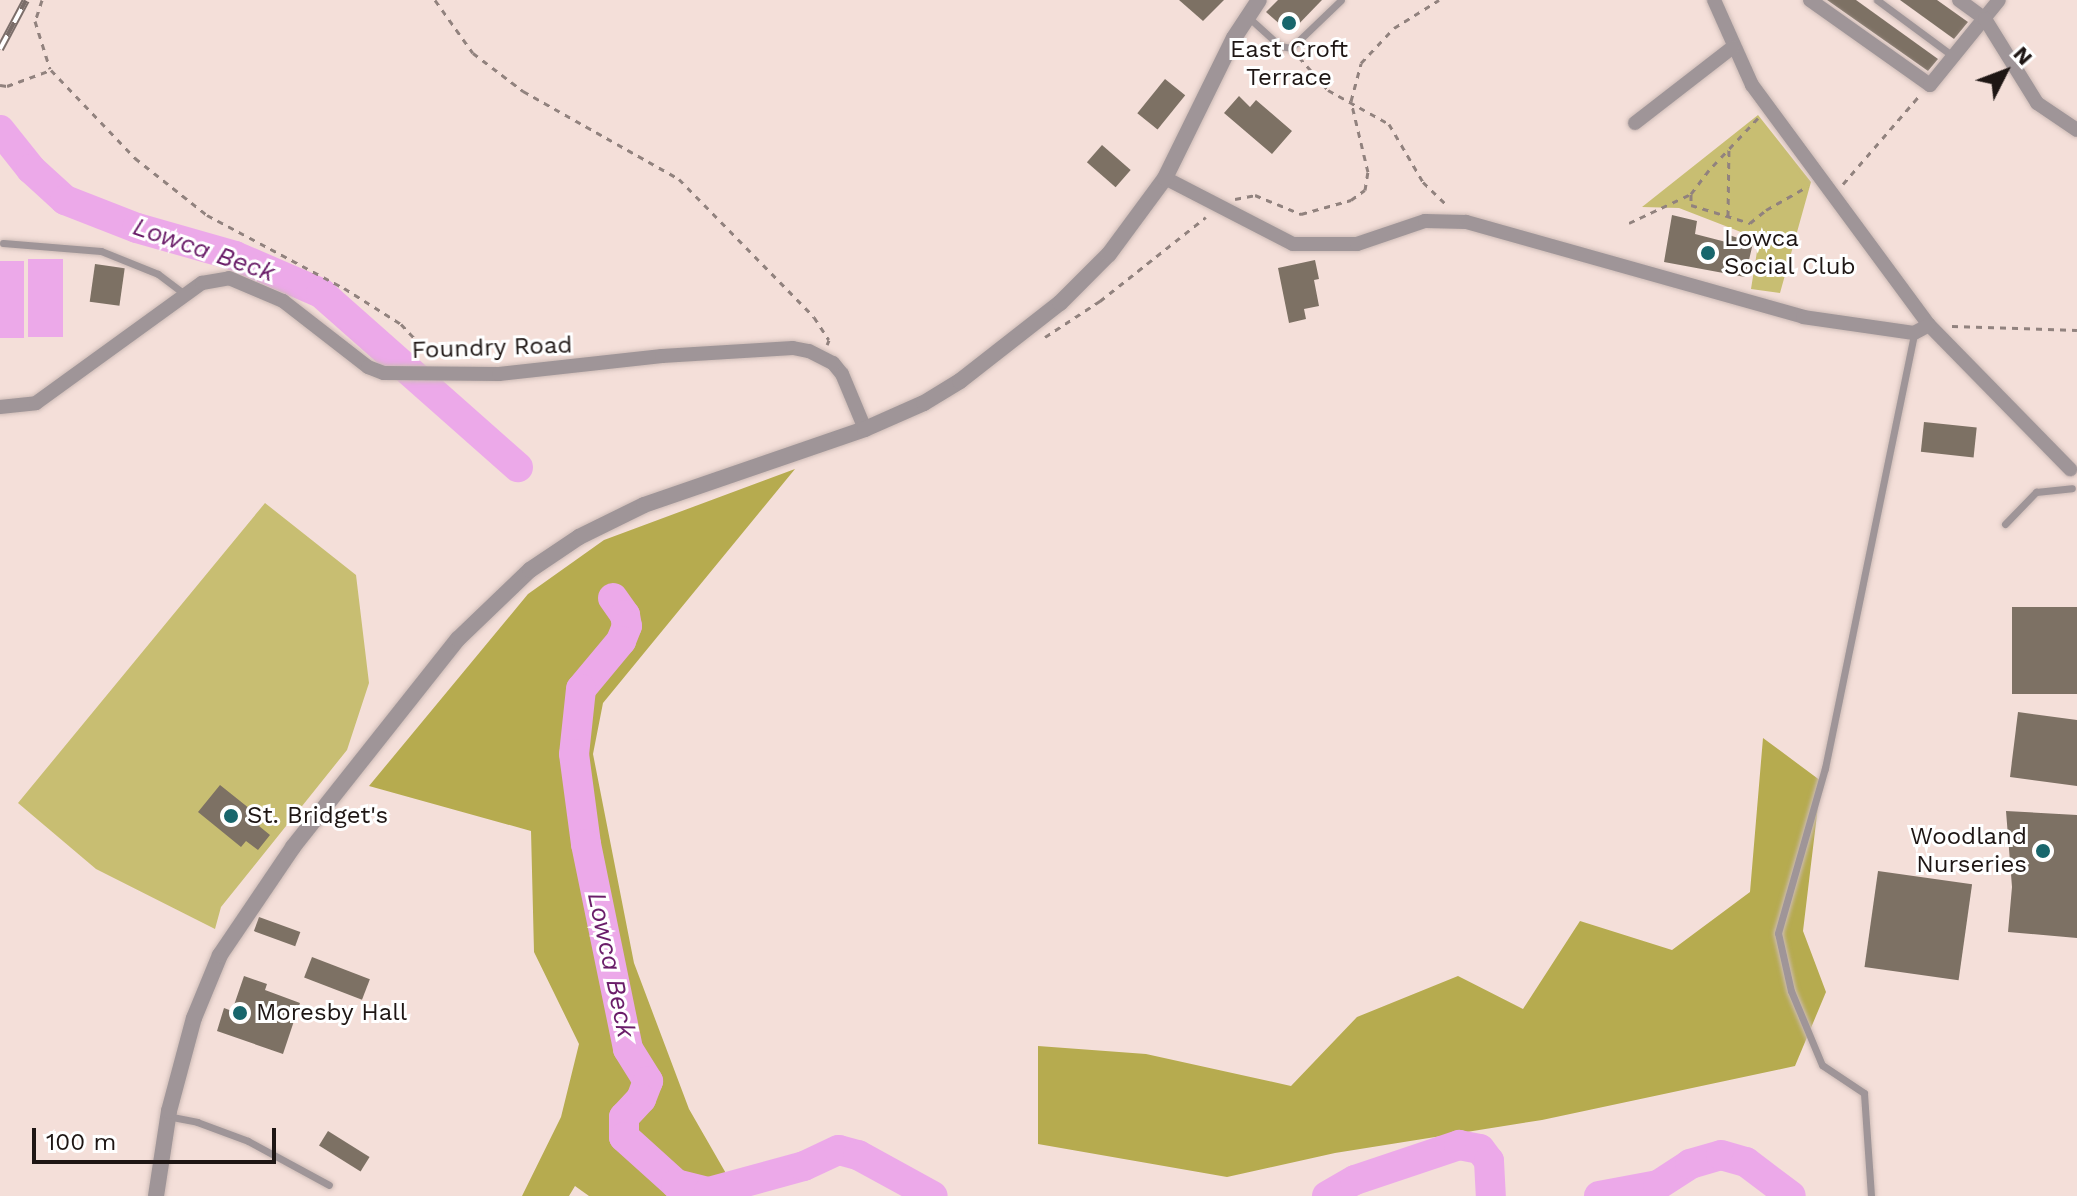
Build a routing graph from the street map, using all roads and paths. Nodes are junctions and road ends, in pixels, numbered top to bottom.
1 (42, 0) edge
2 (435, 0) edge
3 (1259, 0) edge
4 (1341, 0) edge
5 (1439, 0) edge
6 (1714, 0) edge
7 (1810, 0) edge
8 (1877, 0) edge
9 (1959, 0) edge
10 (1999, 0) edge
11 (1247, 16) junction
12 (1985, 19) junction
13 (1733, 47) junction
14 (1291, 48) junction
15 (1954, 57) junction
16 (51, 70) junction
17 (0, 85) edge
18 (1930, 85) junction
19 (1351, 101) junction
20 (1769, 107) junction
21 (1635, 123) dead end
22 (2077, 130) edge
23 (1729, 148) junction
24 (1165, 178) junction
25 (1823, 180) junction
26 (1691, 194) junction
27 (1833, 195) junction
28 (1228, 203) dead end
29 (1212, 214) dead end
30 (1728, 216) junction
31 (1455, 223) junction
32 (1629, 223) dead end
33 (3, 243) dead end
34 (185, 294) junction
35 (1929, 325) junction
36 (2077, 330) edge
37 (1914, 333) junction
38 (1038, 341) dead end
39 (824, 356) junction
40 (449, 375) junction
41 (0, 407) edge
42 (865, 429) junction
43 (2070, 469) dead end
44 (2072, 488) dead end
45 (2005, 524) dead end
46 (167, 1116) junction
47 (329, 1185) dead end
48 (156, 1196) edge
49 (1871, 1196) edge

1 - 16 path
2 - 39 path
3 - 11 street
4 - 14 lane
5 - 19 path
6 - 13 street
7 - 18 street
8 - 15 lane
9 - 12 street
10 - 12 street
11 - 14 lane
11 - 24 street
12 - 15 street
12 - 22 street
13 - 20 street
13 - 21 street
14 - 19 path
15 - 18 street
16 - 17 path
16 - 40 path
18 - 27 path
19 - 28 path
19 - 31 path
20 - 23 path
20 - 25 street
23 - 26 path
23 - 30 path
24 - 31 street
24 - 42 street
25 - 27 street
25 - 30 path
26 - 30 path
26 - 32 path
27 - 35 street
29 - 38 path
31 - 37 street
33 - 34 lane
34 - 40 street, Foundry Road
34 - 41 street, Foundry Road
35 - 36 path
35 - 37 street
35 - 43 street
37 - 49 lane
39 - 40 street, Foundry Road
39 - 42 street
42 - 46 street
44 - 45 lane
46 - 47 lane
46 - 48 street

